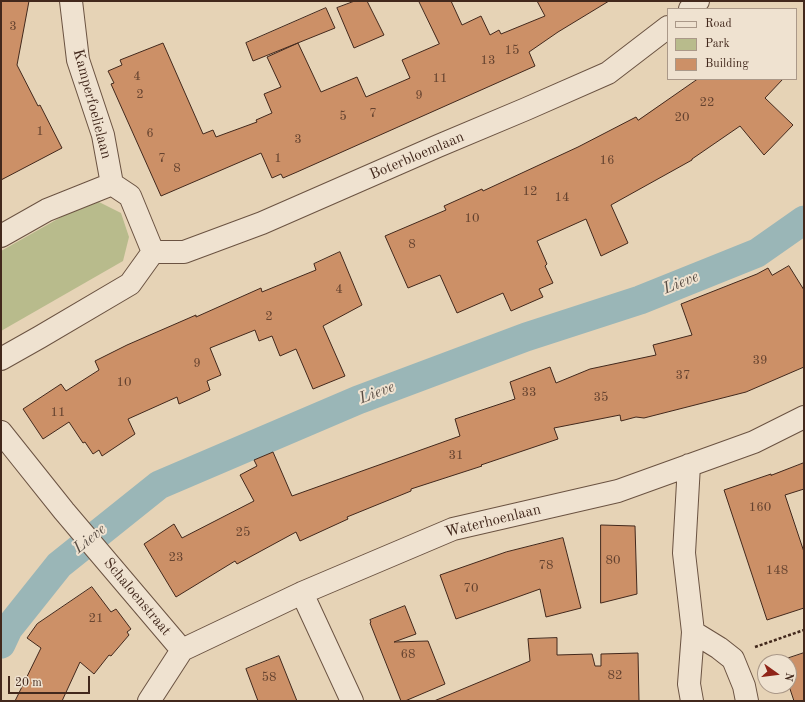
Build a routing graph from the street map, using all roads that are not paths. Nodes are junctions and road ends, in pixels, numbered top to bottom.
1 (71, 1) edge
2 (667, 28) edge
3 (112, 184) junction
4 (1, 236) edge
5 (153, 252) junction
6 (1, 359) edge
7 (804, 418) edge
8 (1, 432) edge
9 (689, 465) junction
10 (302, 593) junction
11 (693, 632) junction
12 (182, 650) junction
13 (149, 701) edge
14 (352, 701) edge
15 (692, 701) edge
16 (747, 701) edge

1 - 3 street, Kamperfoelielaan
2 - 5 street, Boterbloemlaan
3 - 4 street
3 - 5 street
5 - 6 street
7 - 9 street, Waterhoenlaan
8 - 12 street, Schaloenstraat
9 - 10 street, Waterhoenlaan
9 - 11 street
10 - 12 street, Waterhoenlaan
10 - 14 street
11 - 15 street
11 - 16 street
12 - 13 street

